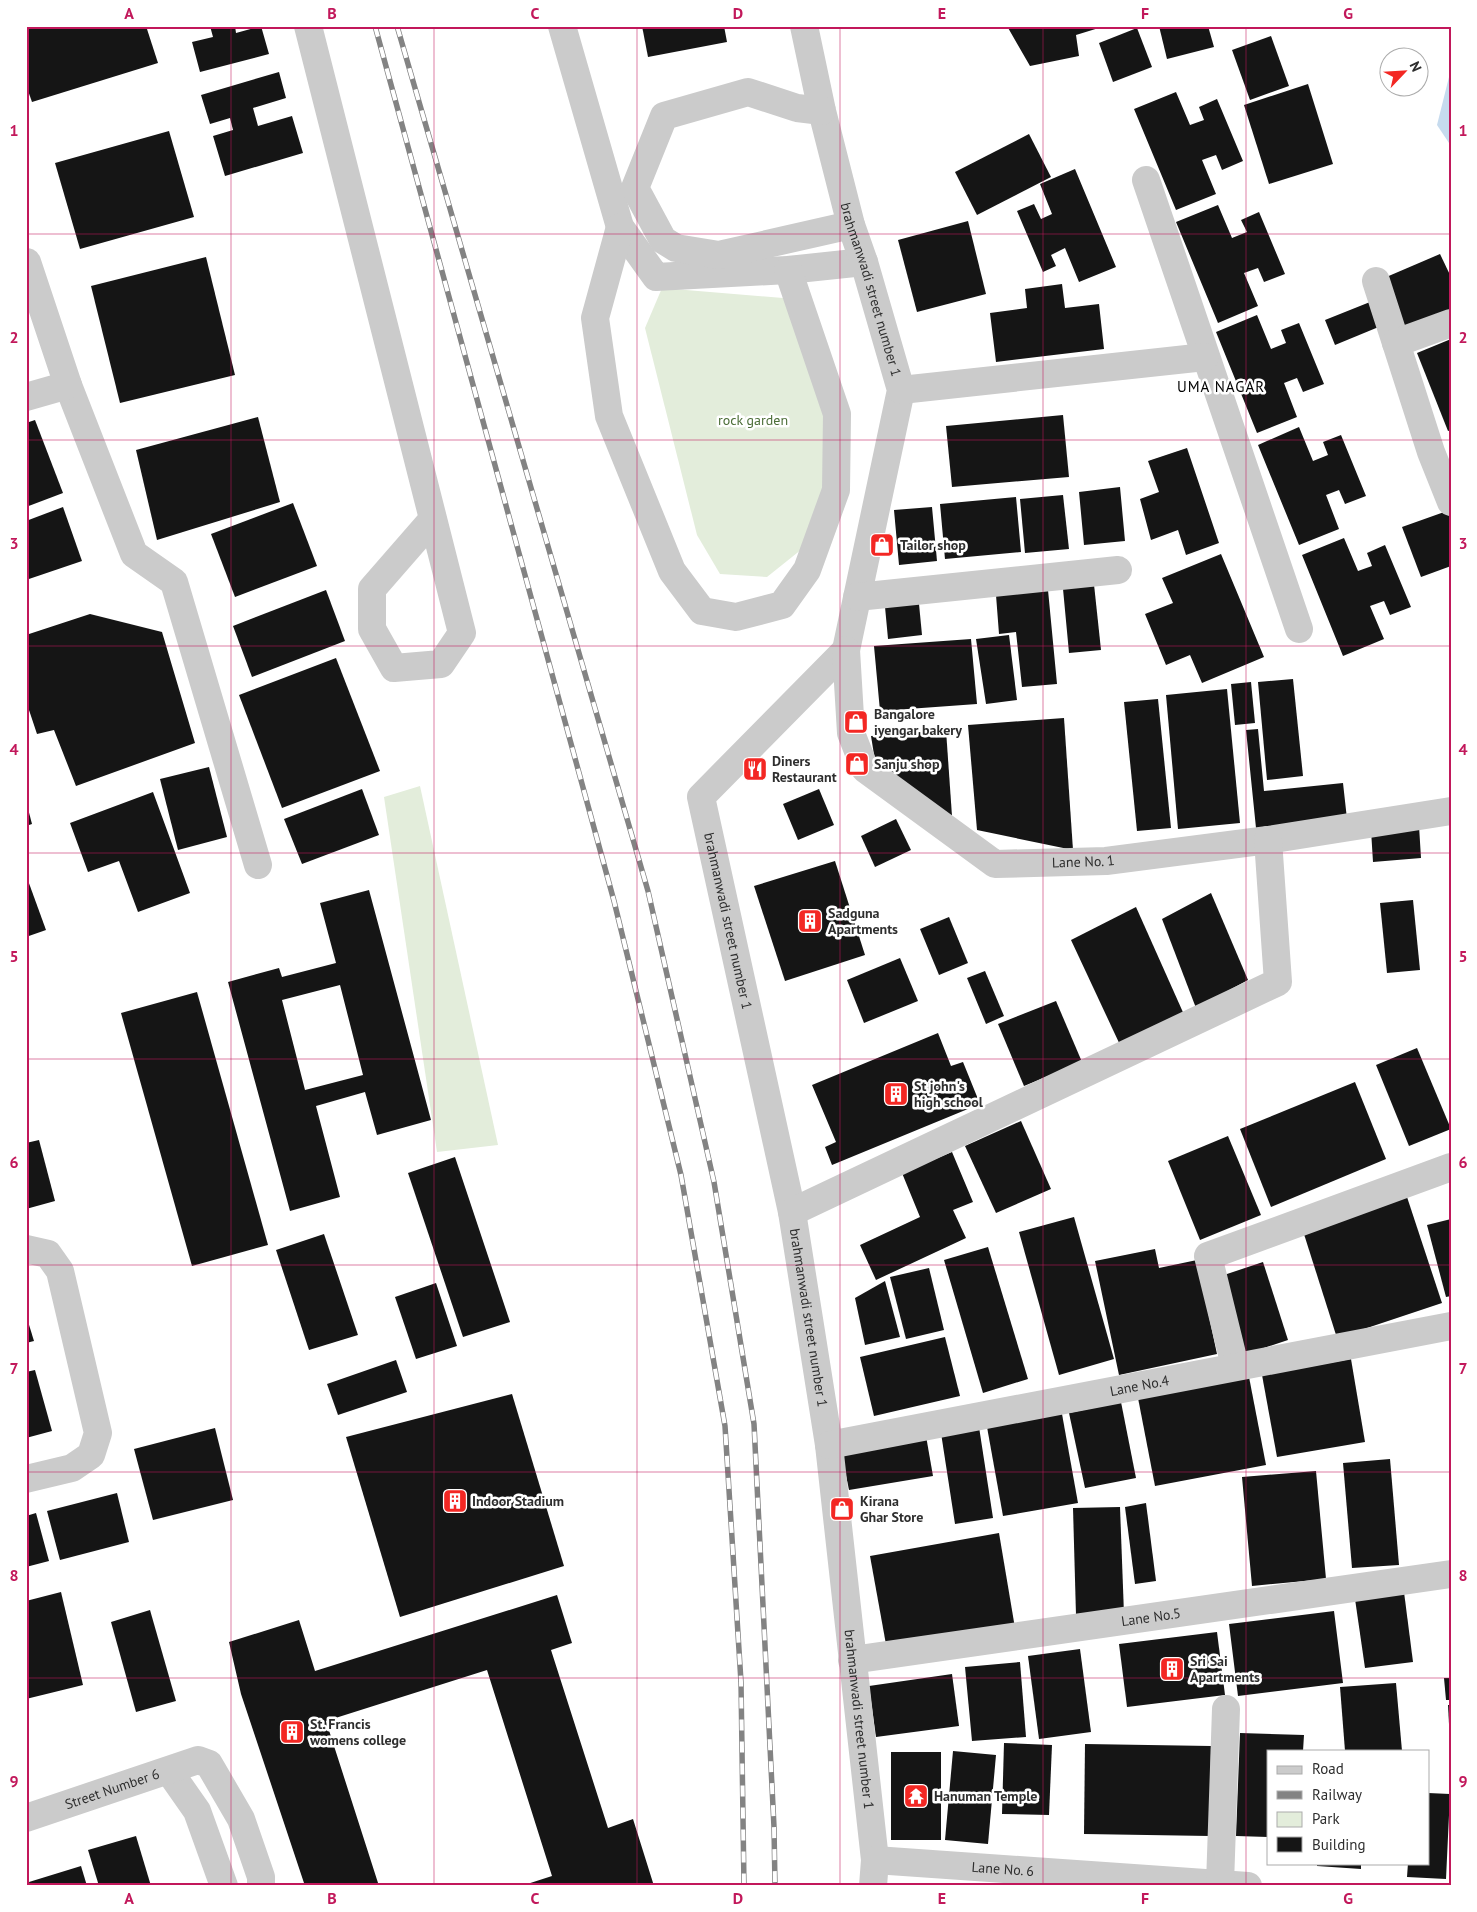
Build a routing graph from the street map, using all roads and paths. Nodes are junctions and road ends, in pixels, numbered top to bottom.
1 (308, 26) edge
2 (562, 26) edge
3 (804, 26) edge
4 (822, 111) junction
5 (1146, 180) dead end
6 (851, 225) junction
7 (620, 227) junction
8 (28, 262) dead end
9 (864, 262) junction
10 (788, 270) junction
11 (1376, 282) dead end
12 (1451, 323) edge
13 (1396, 343) junction
14 (1205, 357) junction
15 (68, 385) junction
16 (901, 390) junction
17 (26, 397) edge
18 (1451, 502) edge
19 (433, 519) junction
20 (1118, 570) dead end
21 (857, 597) junction
22 (1298, 629) dead end
23 (846, 650) junction
24 (1451, 811) edge
25 (1268, 840) junction
26 (258, 865) dead end
27 (1451, 1167) edge
28 (792, 1212) junction
29 (26, 1249) edge
30 (1451, 1326) edge
31 (1235, 1366) junction
32 (829, 1446) junction
33 (26, 1479) edge
34 (1451, 1574) edge
35 (852, 1660) junction
36 (1226, 1709) dead end
37 (169, 1771) junction
38 (26, 1818) edge
39 (874, 1873) edge
40 (1220, 1884) junction
41 (224, 1886) edge
42 (261, 1886) edge
43 (1248, 1886) edge

1 - 19 street
2 - 7 street
3 - 4 street, brahmanwadi street number 1
4 - 6 street, brahmanwadi street number 1
4 - 6 street
5 - 14 street
6 - 9 street, brahmanwadi street number 1
7 - 10 street
7 - 10 street
8 - 15 street
9 - 10 street
9 - 16 street, brahmanwadi street number 1
11 - 13 street
12 - 13 street
13 - 18 street
14 - 16 street
14 - 22 street
15 - 17 street
15 - 26 street
16 - 21 street, brahmanwadi street number 1
19 - 19 street
20 - 21 street
21 - 23 street, brahmanwadi street number 1
23 - 25 street, Lane No. 1
23 - 28 street, brahmanwadi street number 1
24 - 25 street, Lane No. 1
25 - 28 street
27 - 31 street
28 - 32 street, brahmanwadi street number 1
29 - 33 street
30 - 31 street, Lane No.4
31 - 32 street, Lane No.4
32 - 35 street, brahmanwadi street number 1
34 - 35 street, Lane No.5
35 - 39 street, brahmanwadi street number 1
36 - 40 street
37 - 38 street, Street Number 6
37 - 41 street
37 - 42 street, Street Number 6
39 - 40 street, Lane No. 6
40 - 43 street, Lane No. 6

